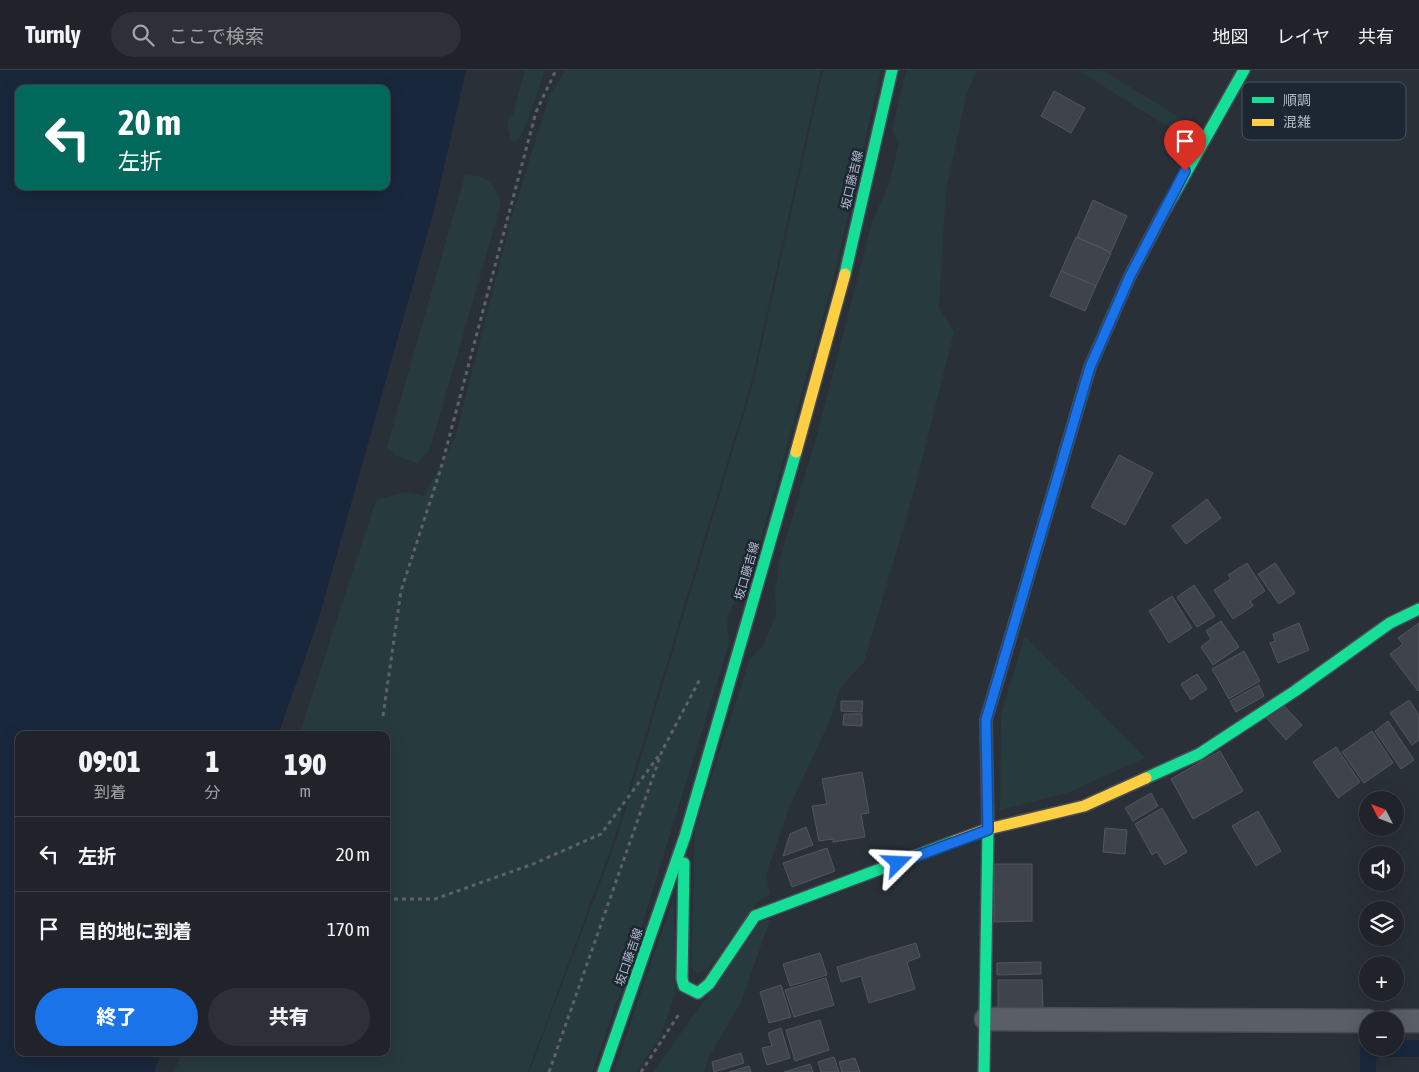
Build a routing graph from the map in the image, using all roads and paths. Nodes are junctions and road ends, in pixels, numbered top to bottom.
1 (556, 70) edge
2 (892, 70) edge
3 (1244, 70) edge
4 (1419, 609) edge
5 (704, 670) dead end
6 (382, 716) dead end
7 (662, 751) junction
8 (988, 830) junction
9 (685, 836) junction
10 (390, 898) edge
11 (694, 991) junction
12 (986, 1020) junction
13 (1359, 1021) edge
14 (1404, 1021) edge
15 (1419, 1021) edge
16 (549, 1072) edge
17 (604, 1072) edge
18 (641, 1072) edge
19 (984, 1072) edge

1 - 6 path
2 - 9 street, 坂口藤吉線
3 - 8 street
4 - 8 street
5 - 7 path
7 - 10 path
7 - 16 path
8 - 11 street
8 - 12 street
9 - 11 street
9 - 17 street, 坂口藤吉線
11 - 18 path
12 - 13 street
12 - 19 street
14 - 15 street

